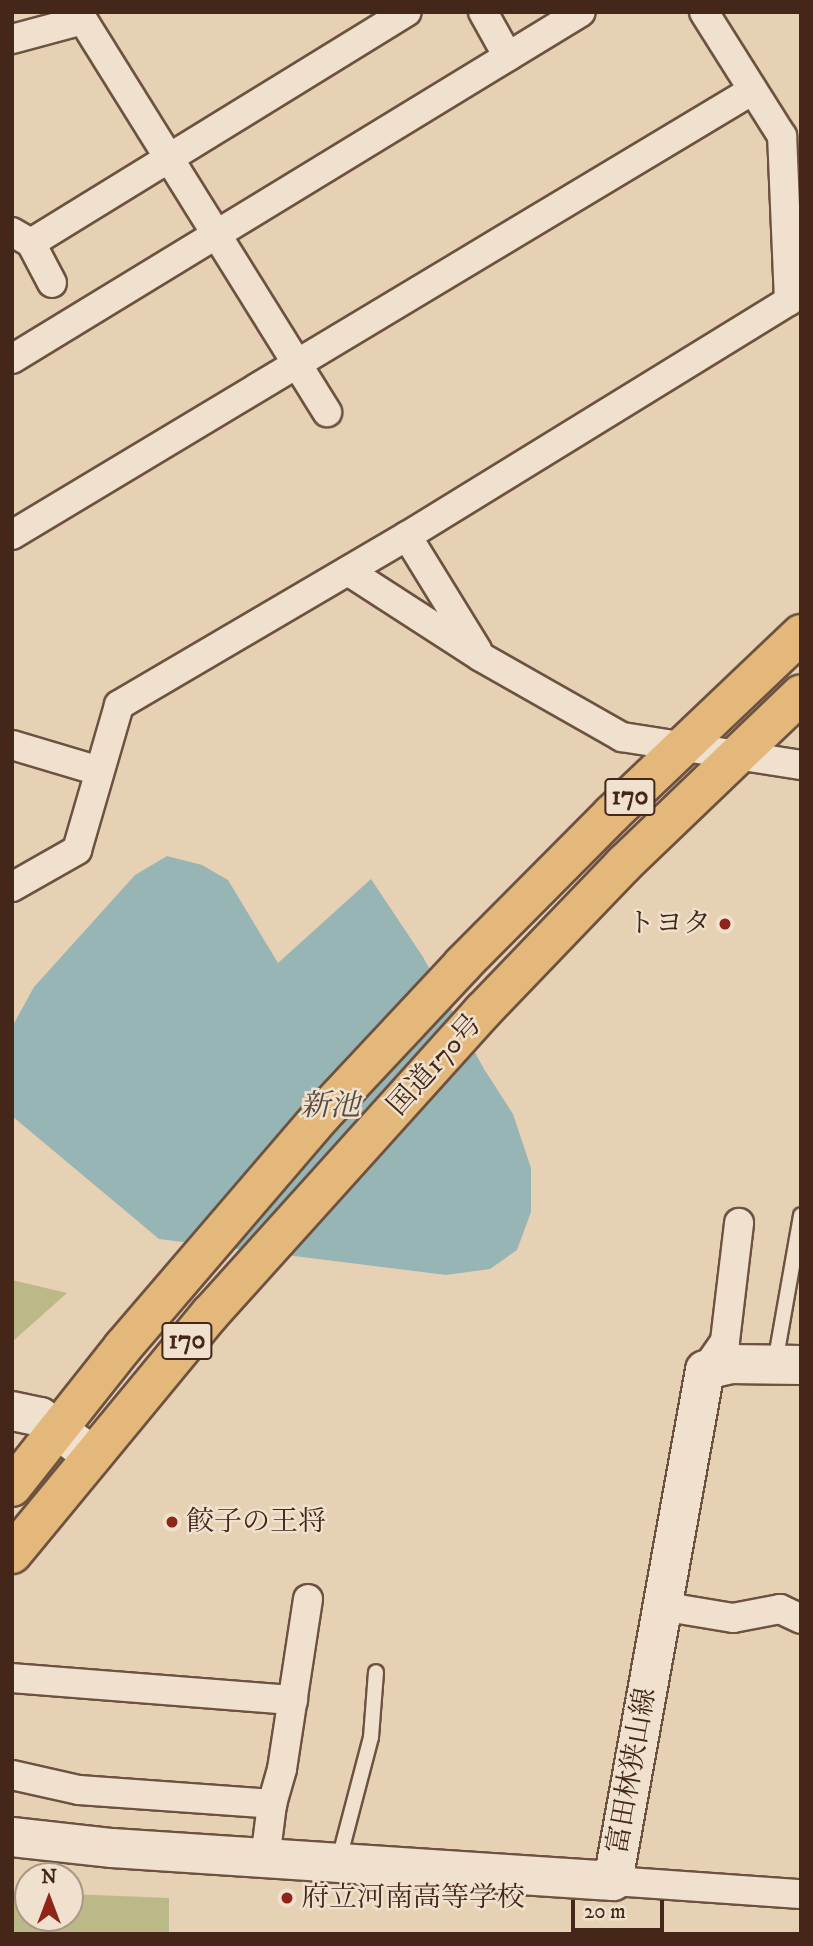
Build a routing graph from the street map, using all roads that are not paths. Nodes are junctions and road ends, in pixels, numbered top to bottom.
1 (407, 12) edge
2 (483, 12) edge
3 (581, 12) edge
4 (704, 12) edge
5 (12, 39) edge
6 (508, 57) junction
7 (752, 90) junction
8 (169, 158) junction
9 (217, 235) junction
10 (21, 238) edge
11 (52, 283) dead end
12 (12, 359) edge
13 (297, 364) junction
14 (327, 412) dead end
15 (12, 535) edge
16 (407, 536) junction
17 (348, 571) junction
18 (801, 634) edge
19 (481, 657) junction
20 (801, 694) edge
21 (12, 745) edge
22 (683, 746) junction
23 (738, 755) junction
24 (801, 765) edge
25 (99, 771) junction
26 (12, 887) edge
27 (801, 1215) edge
28 (739, 1223) dead end
29 (788, 1365) edge
30 (705, 1370) junction
31 (12, 1411) edge
32 (58, 1427) junction
33 (92, 1455) junction
34 (12, 1487) edge
35 (12, 1554) edge
36 (307, 1599) dead end
37 (661, 1606) junction
38 (801, 1619) edge
39 (376, 1672) dead end
40 (12, 1678) edge
41 (293, 1700) junction
42 (12, 1775) edge
43 (272, 1804) junction
44 (18, 1844) edge
45 (265, 1859) junction
46 (337, 1864) junction
47 (613, 1881) junction
48 (801, 1894) edge

1 - 8 street
2 - 6 street
3 - 6 street
4 - 7 street
5 - 8 street
6 - 9 street
7 - 13 street
7 - 16 street
8 - 9 street
8 - 10 street
9 - 12 street
9 - 13 street
10 - 11 street
13 - 14 street
13 - 15 street
16 - 17 street
16 - 19 street
17 - 19 street
17 - 25 street
18 - 22 highway, 国道170号 / 170
19 - 22 street
20 - 23 highway, 国道170号 / 170
21 - 25 street
22 - 23 street
22 - 32 highway, 国道170号 / 170
23 - 24 street
23 - 33 highway, 国道170号 / 170
25 - 26 street
27 - 29 lane
28 - 30 street
29 - 30 main road
30 - 37 main road, 富田林狭山線
31 - 32 main road
32 - 33 main road
32 - 34 highway, 国道170号 / 170
33 - 35 highway, 国道170号 / 170
36 - 41 street
37 - 38 street
37 - 47 main road, 富田林狭山線
39 - 46 lane
40 - 41 street
41 - 43 street
42 - 43 street
43 - 45 street
44 - 45 main road, 富田林狭山線
45 - 46 main road, 富田林狭山線
46 - 47 main road, 富田林狭山線
47 - 48 street

